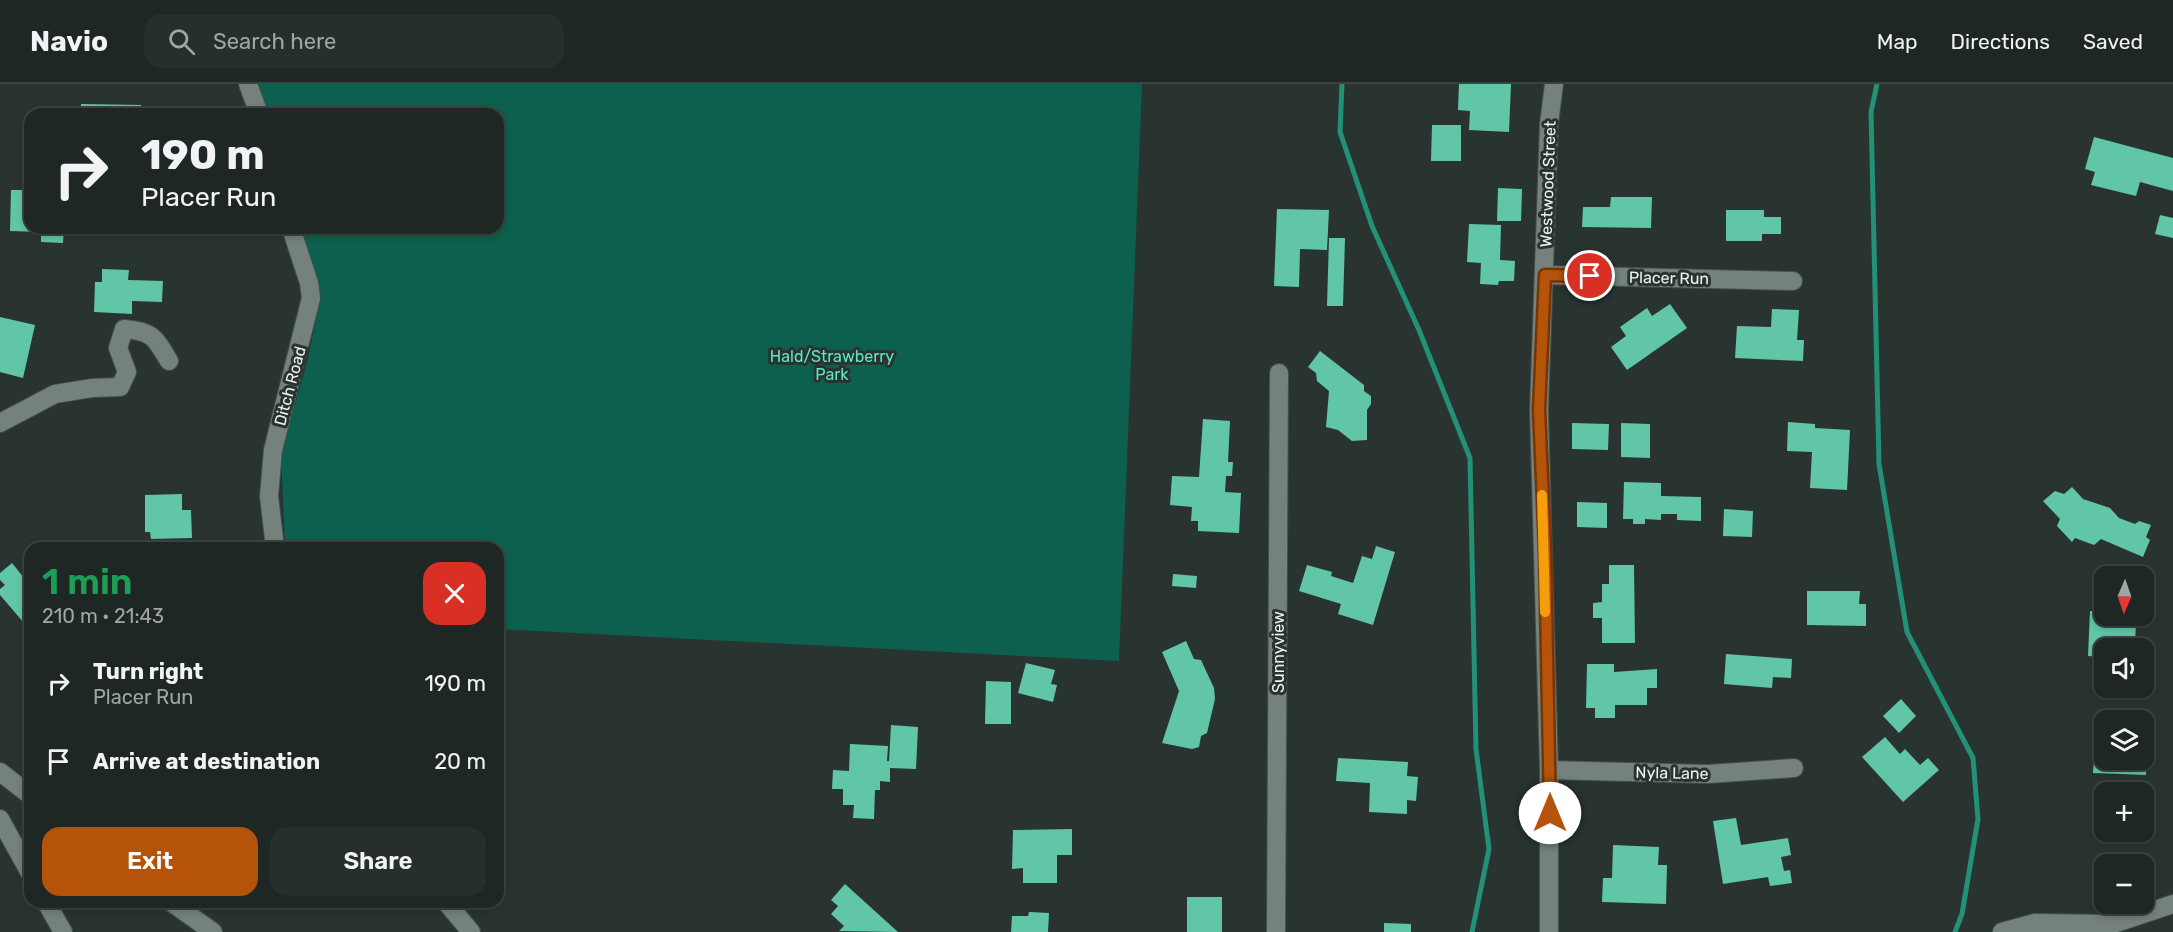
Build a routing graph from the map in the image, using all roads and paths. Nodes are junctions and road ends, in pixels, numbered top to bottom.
1 (248, 84) edge
2 (1554, 84) edge
3 (257, 108) edge
4 (293, 234) edge
5 (1545, 275) junction
6 (1793, 281) dead end
7 (169, 361) dead end
8 (1280, 373) dead end
9 (0, 423) edge
10 (274, 542) edge
11 (1794, 768) dead end
12 (1550, 770) junction
13 (0, 772) edge
14 (24, 790) edge
15 (0, 819) edge
16 (24, 862) edge
17 (2173, 904) edge
18 (49, 908) edge
19 (179, 908) edge
20 (451, 908) edge
21 (63, 932) edge
22 (213, 932) edge
23 (471, 932) edge
24 (1276, 932) edge
25 (1549, 932) edge
26 (2001, 932) edge

1 - 3 street
2 - 5 street, Westwood Street
4 - 10 street, Ditch Road
5 - 6 street, Placer Run
5 - 12 street, Westwood Street
7 - 9 street
8 - 24 street, Sunnyview
11 - 12 street, Nyla Lane
12 - 25 street, Westwood Street
13 - 14 street
15 - 16 street
17 - 26 street
18 - 21 street
19 - 22 street
20 - 23 street

